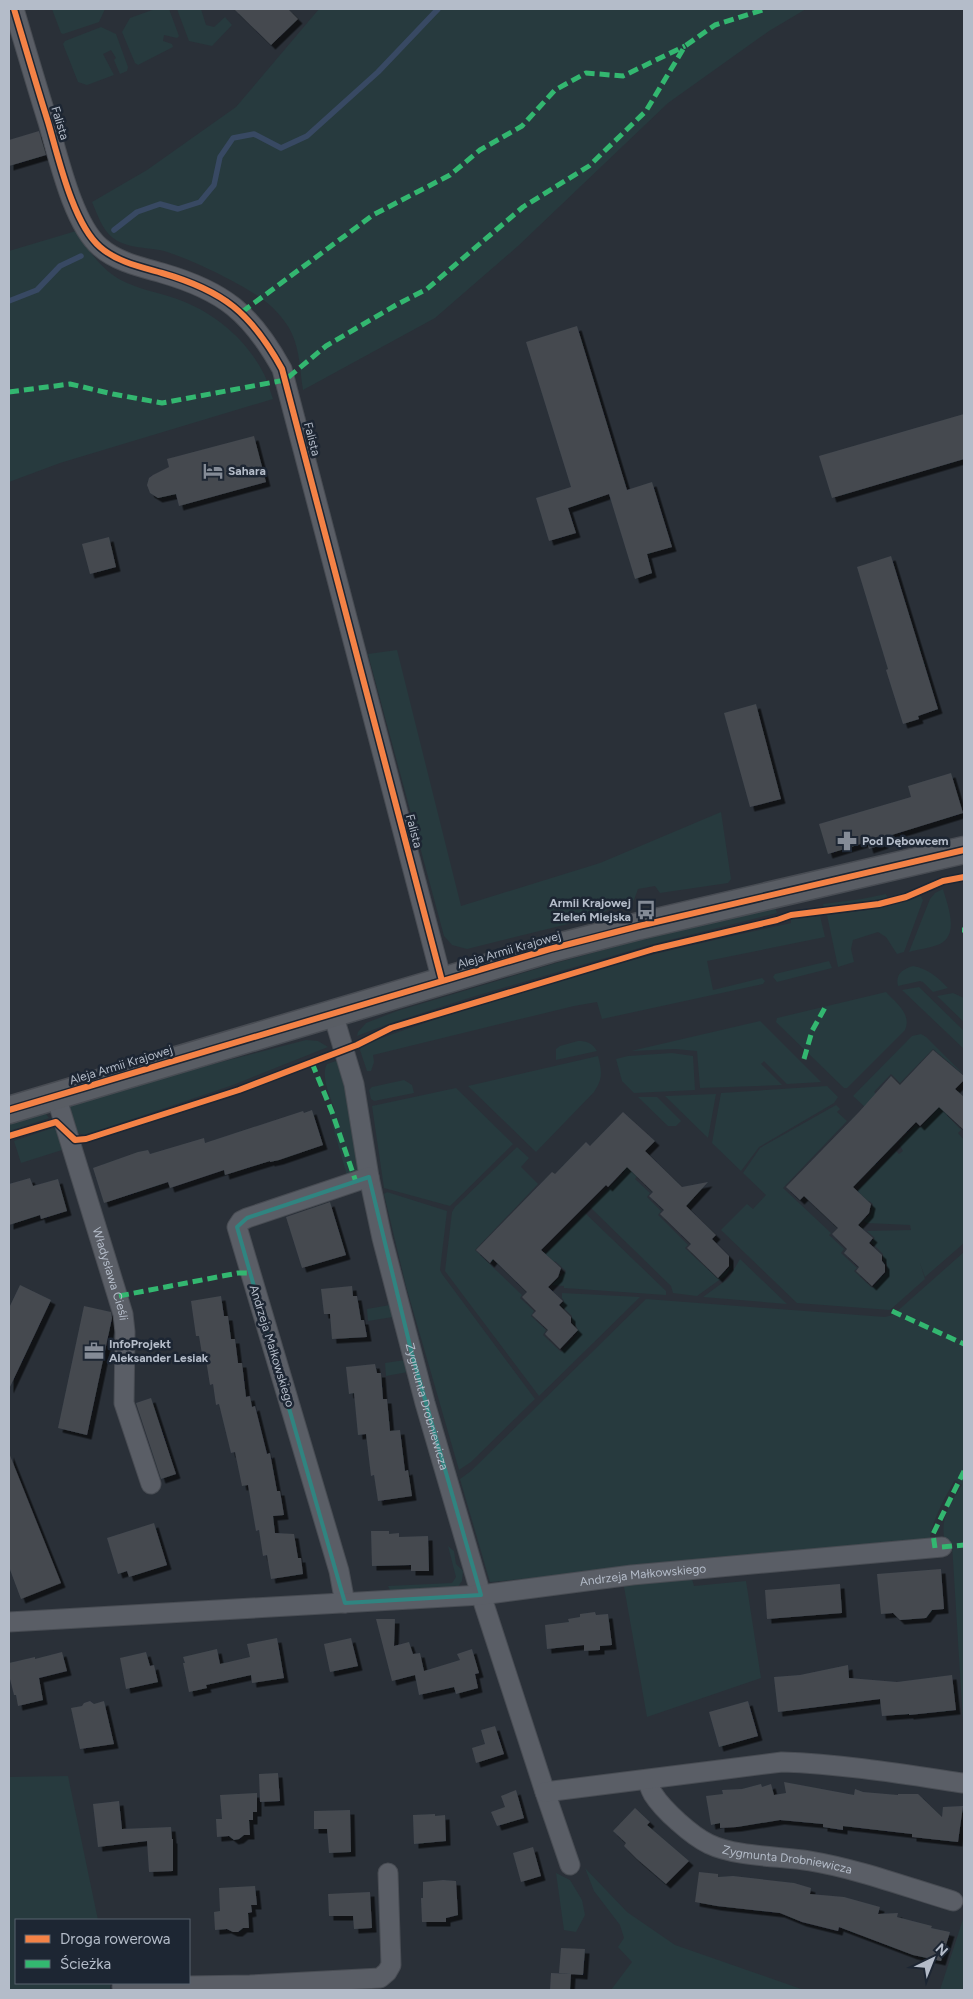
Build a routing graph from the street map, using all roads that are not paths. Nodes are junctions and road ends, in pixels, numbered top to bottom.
1 (14, 9) edge
2 (964, 850) edge
3 (442, 981) junction
4 (333, 1014) junction
5 (56, 1096) junction
6 (9, 1110) edge
7 (369, 1177) junction
8 (151, 1484) dead end
9 (942, 1547) dead end
10 (482, 1594) junction
11 (345, 1603) junction
12 (9, 1622) edge
13 (647, 1780) junction
14 (963, 1783) dead end
15 (545, 1792) junction
16 (570, 1865) dead end
17 (388, 1873) dead end
18 (952, 1901) dead end
19 (122, 1987) dead end
20 (250, 1988) edge

1 - 3 street, Falista
2 - 3 street, Aleja Armii Krajowej
3 - 4 street, Aleja Armii Krajowej
4 - 5 street, Aleja Armii Krajowej
4 - 7 street, Zygmunta Drobniewicza
5 - 6 street, Aleja Armii Krajowej
5 - 8 street, Władysława Cieśli
7 - 10 street, Zygmunta Drobniewicza
7 - 11 street, Andrzeja Małkowskiego
9 - 10 street, Andrzeja Małkowskiego
10 - 11 street, Andrzeja Małkowskiego
10 - 15 street, Zygmunta Drobniewicza
11 - 12 street, Andrzeja Małkowskiego
13 - 14 street
13 - 15 street
13 - 18 street, Zygmunta Drobniewicza
15 - 16 street, Zygmunta Drobniewicza
17 - 20 street
19 - 20 street

